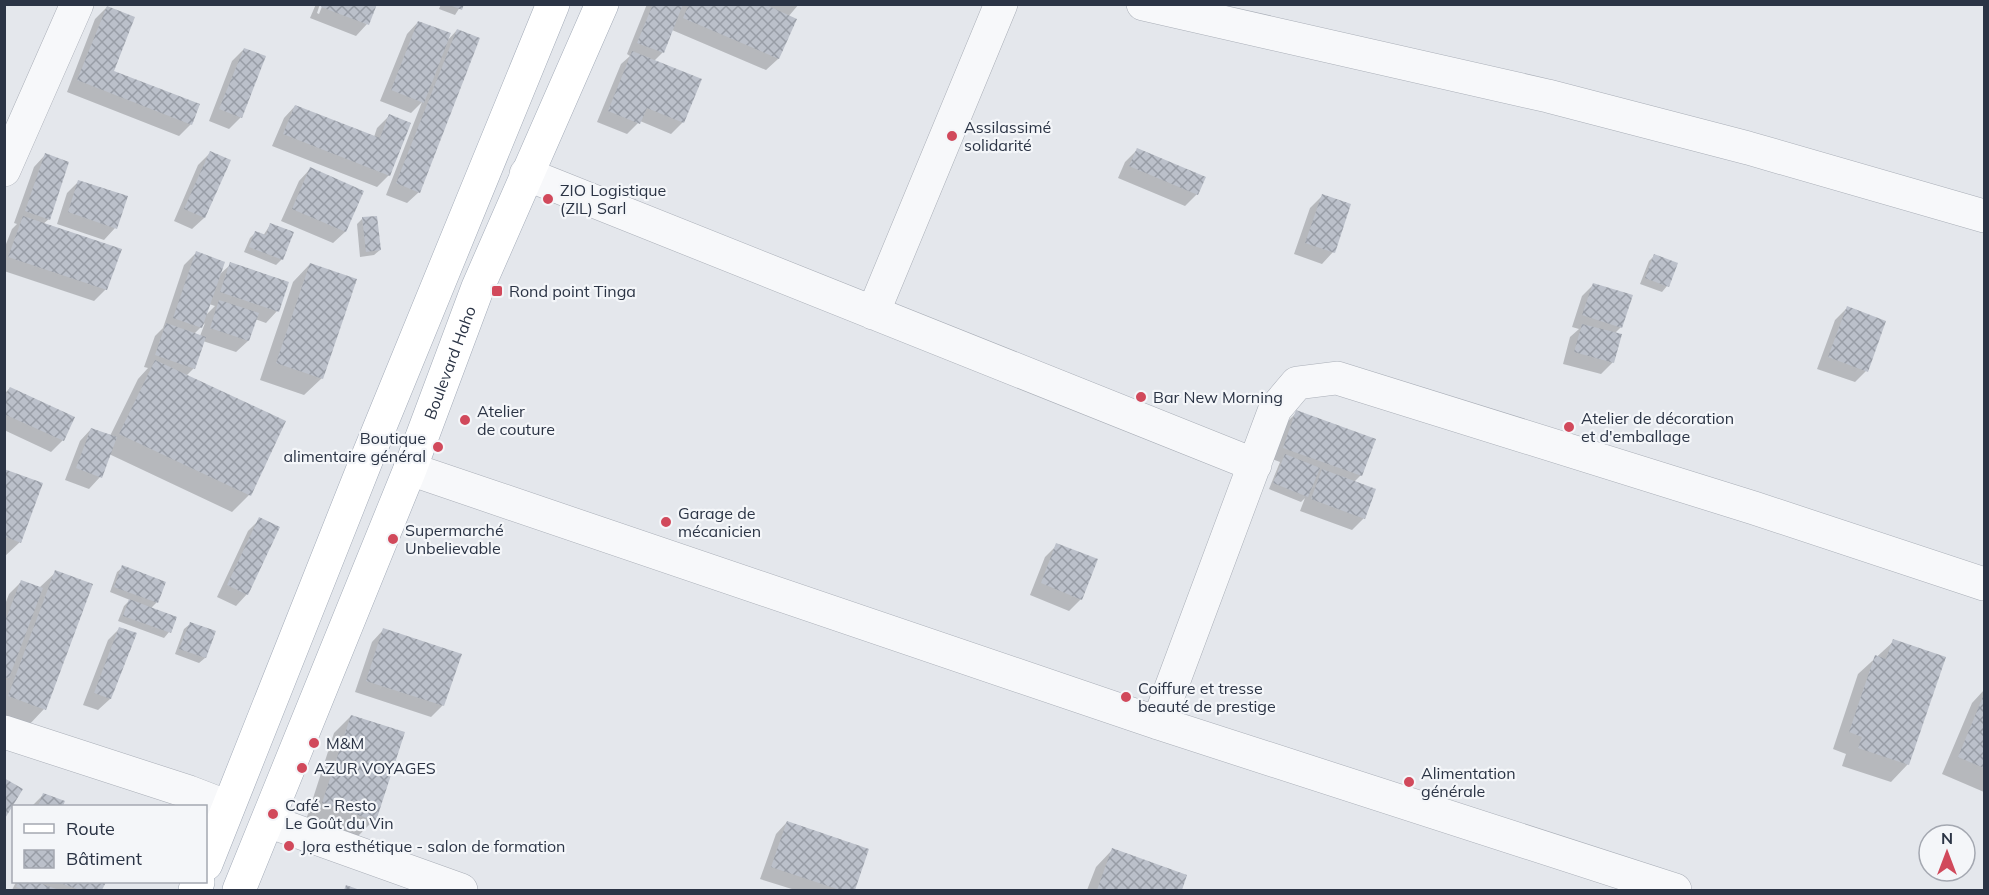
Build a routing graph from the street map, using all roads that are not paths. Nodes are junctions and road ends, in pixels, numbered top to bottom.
1 (77, 4) edge
2 (553, 4) edge
3 (602, 4) edge
4 (1001, 4) edge
5 (1143, 4) edge
6 (4, 170) edge
7 (526, 174) junction
8 (1984, 216) edge
9 (873, 313) junction
10 (1255, 465) junction
11 (410, 469) junction
12 (1984, 584) edge
13 (1158, 723) junction
14 (4, 732) edge
15 (228, 807) junction
16 (268, 821) junction
17 (207, 861) edge
18 (239, 891) edge
19 (461, 891) edge
20 (1675, 891) edge

1 - 6 street
2 - 15 main road
3 - 7 main road, Boulevard Haho
4 - 9 street
5 - 8 street
7 - 9 street
7 - 11 main road, Boulevard Haho
9 - 10 street
10 - 12 street
10 - 13 street
11 - 13 street
11 - 16 main road, Boulevard Haho
13 - 20 street
14 - 15 street
15 - 17 main road
16 - 18 main road, Boulevard Haho
16 - 19 street

